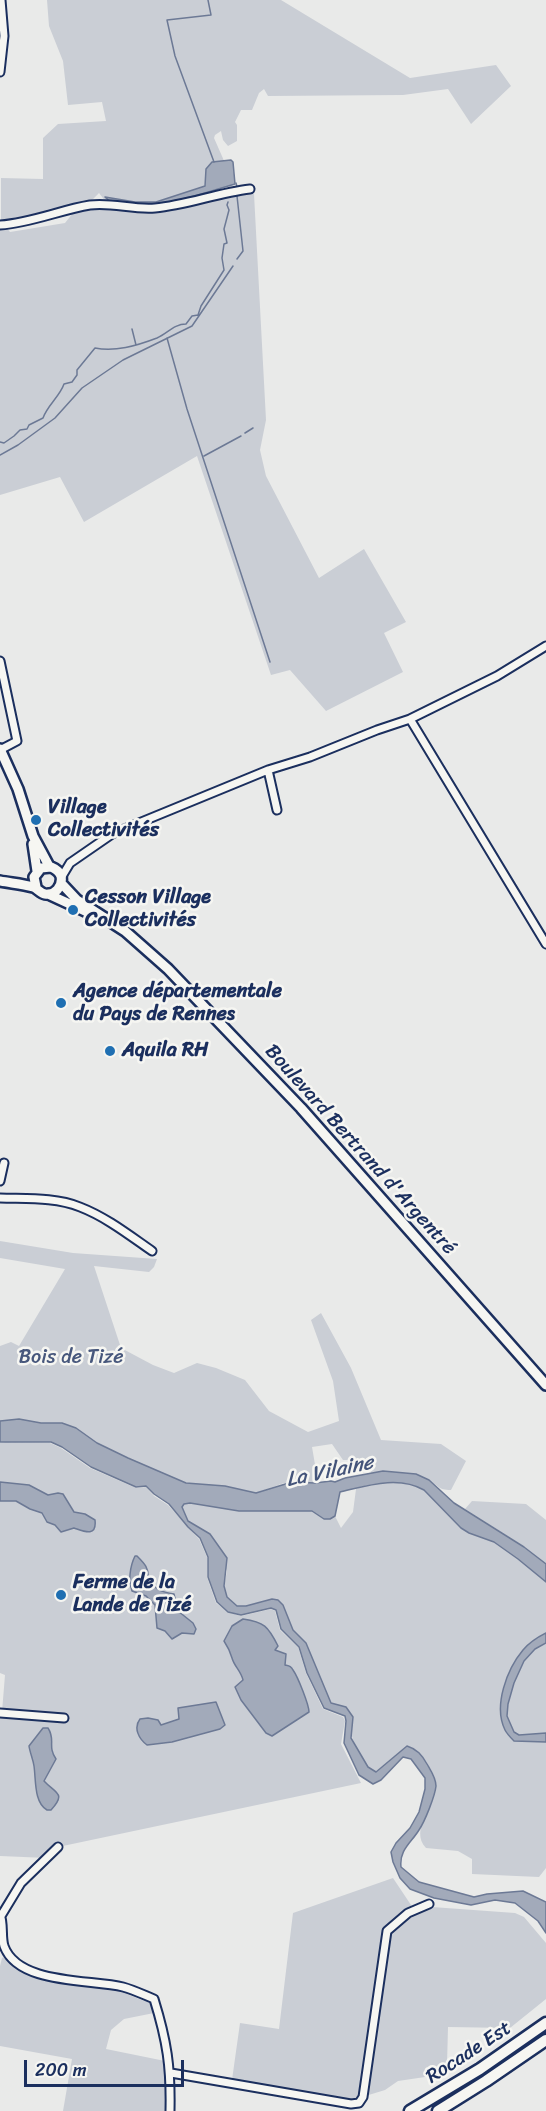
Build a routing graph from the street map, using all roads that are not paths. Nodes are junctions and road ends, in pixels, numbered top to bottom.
1 (1, 0) edge
2 (0, 72) edge
3 (250, 189) dead end
4 (0, 225) edge
5 (546, 646) edge
6 (0, 661) edge
7 (411, 719) junction
8 (0, 749) edge
9 (268, 770) junction
10 (277, 810) dead end
11 (33, 836) junction
12 (70, 862) junction
13 (51, 867) junction
14 (36, 873) junction
15 (61, 881) junction
16 (4, 882) edge
17 (36, 887) junction
18 (48, 894) junction
19 (141, 944) junction
20 (546, 945) edge
21 (4, 1163) dead end
22 (0, 1181) edge
23 (0, 1198) edge
24 (152, 1251) dead end
25 (546, 1385) edge
26 (0, 1713) edge
27 (64, 1718) dead end
28 (58, 1847) dead end
29 (429, 1904) dead end
30 (1, 1915) edge
31 (546, 2017) edge
32 (546, 2022) edge
33 (546, 2040) edge
34 (480, 2069) junction
35 (171, 2073) junction
36 (439, 2110) edge
37 (170, 2111) edge
38 (410, 2111) edge

1 - 2 street
3 - 4 street
5 - 7 street
6 - 8 street
7 - 9 street
7 - 20 street
8 - 11 main road
9 - 10 street
9 - 12 street
11 - 13 main road
11 - 14 main road
12 - 13 street
12 - 15 street
13 - 14 main road
13 - 15 main road
14 - 16 main road
14 - 17 main road
15 - 18 main road
15 - 19 main road
16 - 17 main road
17 - 18 main road
18 - 19 main road
19 - 25 main road, Boulevard Bertrand d'Argentré
21 - 22 street
23 - 24 street
26 - 27 street
28 - 30 street
29 - 35 street
30 - 35 street
31 - 34 highway
32 - 34 highway, Rocade Est
33 - 36 highway, Rocade Est
34 - 38 highway, Rocade Est
35 - 37 street

